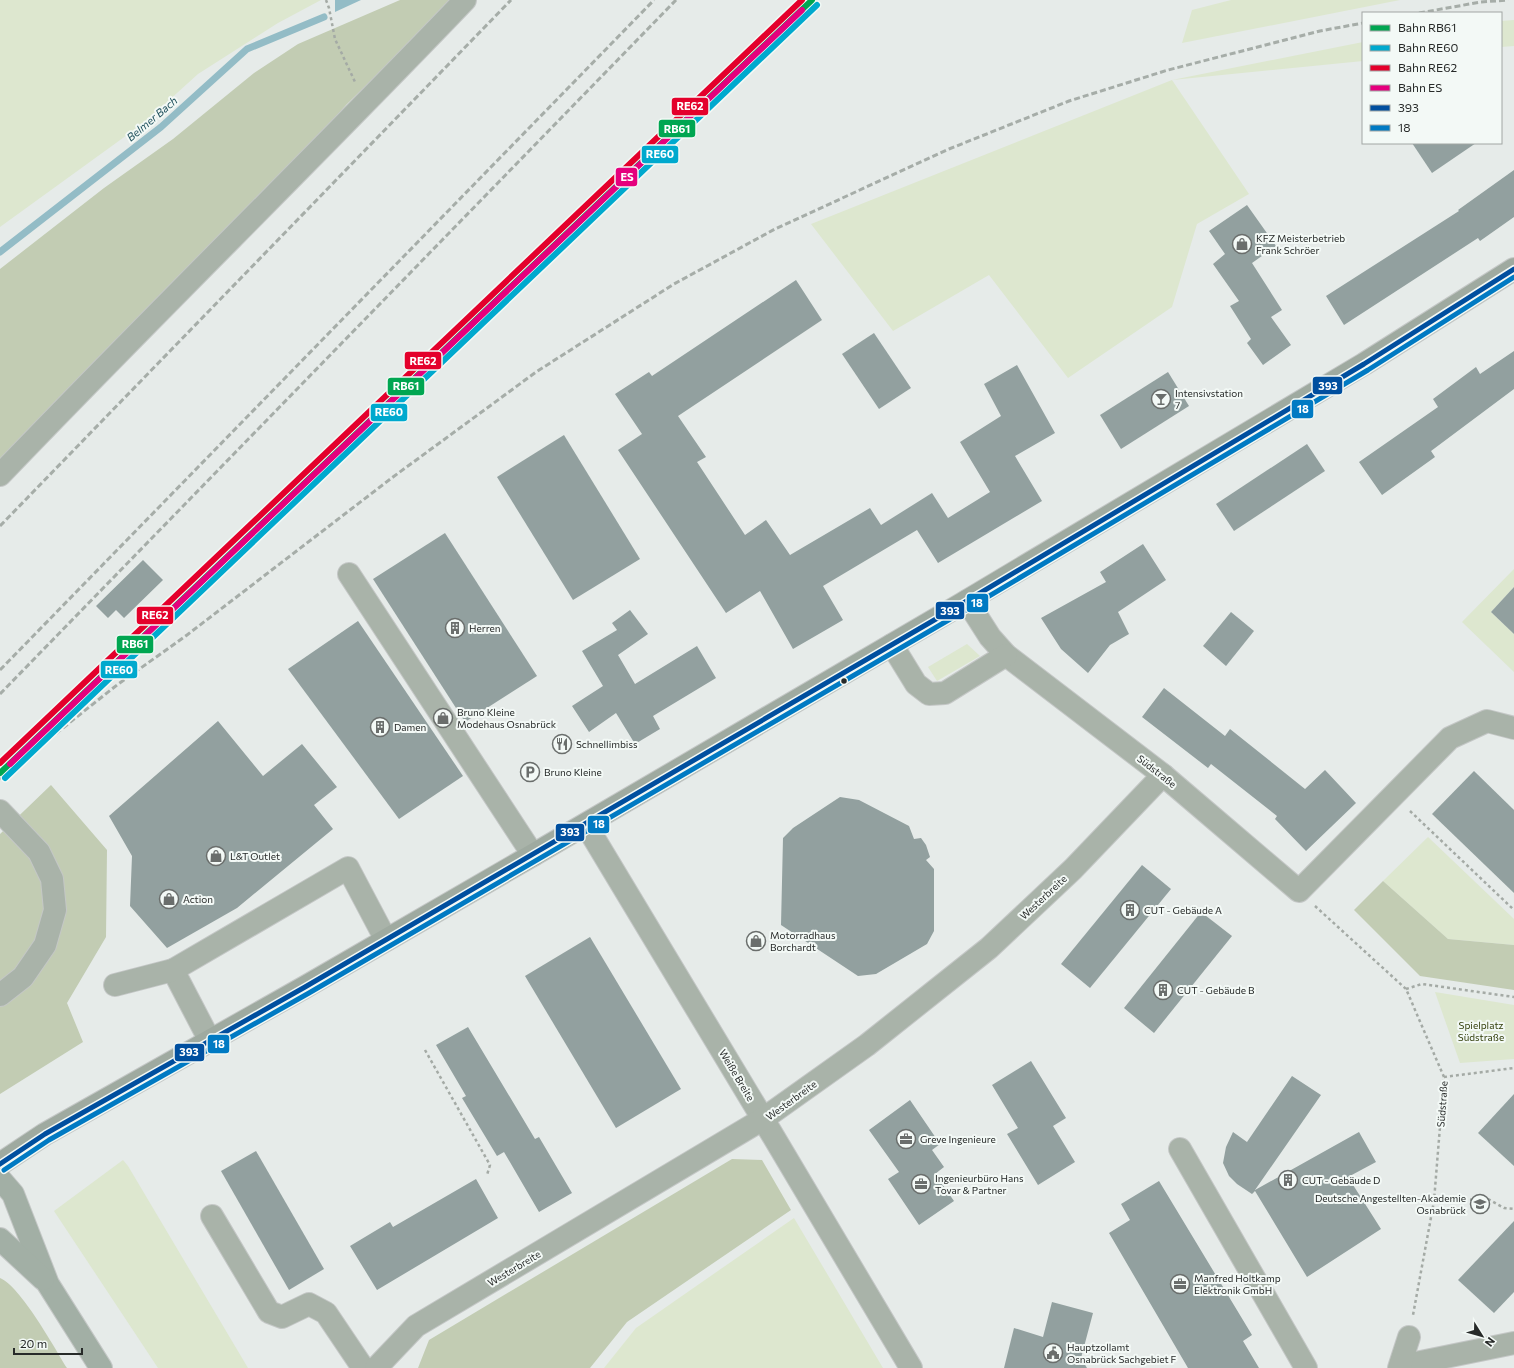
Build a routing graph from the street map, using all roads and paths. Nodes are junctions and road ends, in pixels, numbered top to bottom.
1 (326, 0) edge
2 (466, 0) edge
3 (365, 104) junction
4 (1514, 269) edge
5 (0, 475) edge
6 (349, 574) dead end
7 (967, 601) junction
8 (892, 645) junction
9 (1006, 655) junction
10 (1514, 728) edge
11 (1163, 775) junction
12 (1393, 795) junction
13 (0, 811) edge
14 (586, 824) junction
15 (533, 855) junction
16 (1299, 892) junction
17 (1514, 910) edge
18 (386, 940) junction
19 (173, 970) junction
20 (114, 985) dead end
21 (1406, 989) junction
22 (0, 995) edge
23 (1514, 997) edge
24 (210, 1041) junction
25 (425, 1050) dead end
26 (1514, 1068) edge
27 (1444, 1077) junction
28 (764, 1119) junction
29 (1180, 1149) dead end
30 (0, 1164) edge
31 (487, 1174) dead end
32 (0, 1179) edge
33 (1434, 1201) junction
34 (1514, 1209) edge
35 (212, 1216) dead end
36 (0, 1239) edge
37 (48, 1284) junction
38 (1409, 1337) joint
39 (1514, 1343) edge
40 (1400, 1367) edge
41 (101, 1368) edge
42 (363, 1368) edge
43 (376, 1368) edge
44 (911, 1368) edge
45 (1306, 1368) edge

1 - 3 path
2 - 3 street
3 - 5 street
4 - 7 main road
6 - 15 street
7 - 8 main road
7 - 9 street, Südstraße
8 - 9 street
8 - 14 main road
9 - 11 street, Südstraße
10 - 12 street
11 - 16 street, Südstraße
11 - 28 street, Westerbreite
12 - 16 street
12 - 17 path
13 - 22 street
14 - 15 main road
14 - 28 street, Weiße Breite
15 - 18 main road
16 - 21 path, Südstraße
18 - 19 street
18 - 24 main road
19 - 20 street
19 - 24 street
21 - 23 path
21 - 27 path, Südstraße
24 - 30 main road
25 - 31 path
26 - 27 path
27 - 33 path, Südstraße
28 - 43 street, Westerbreite
28 - 44 street, Weiße Breite
29 - 45 street
32 - 37 highway
33 - 34 path
33 - 38 path, Südstraße
35 - 42 street
36 - 37 highway
37 - 41 highway
38 - 40 street
39 - 40 street

